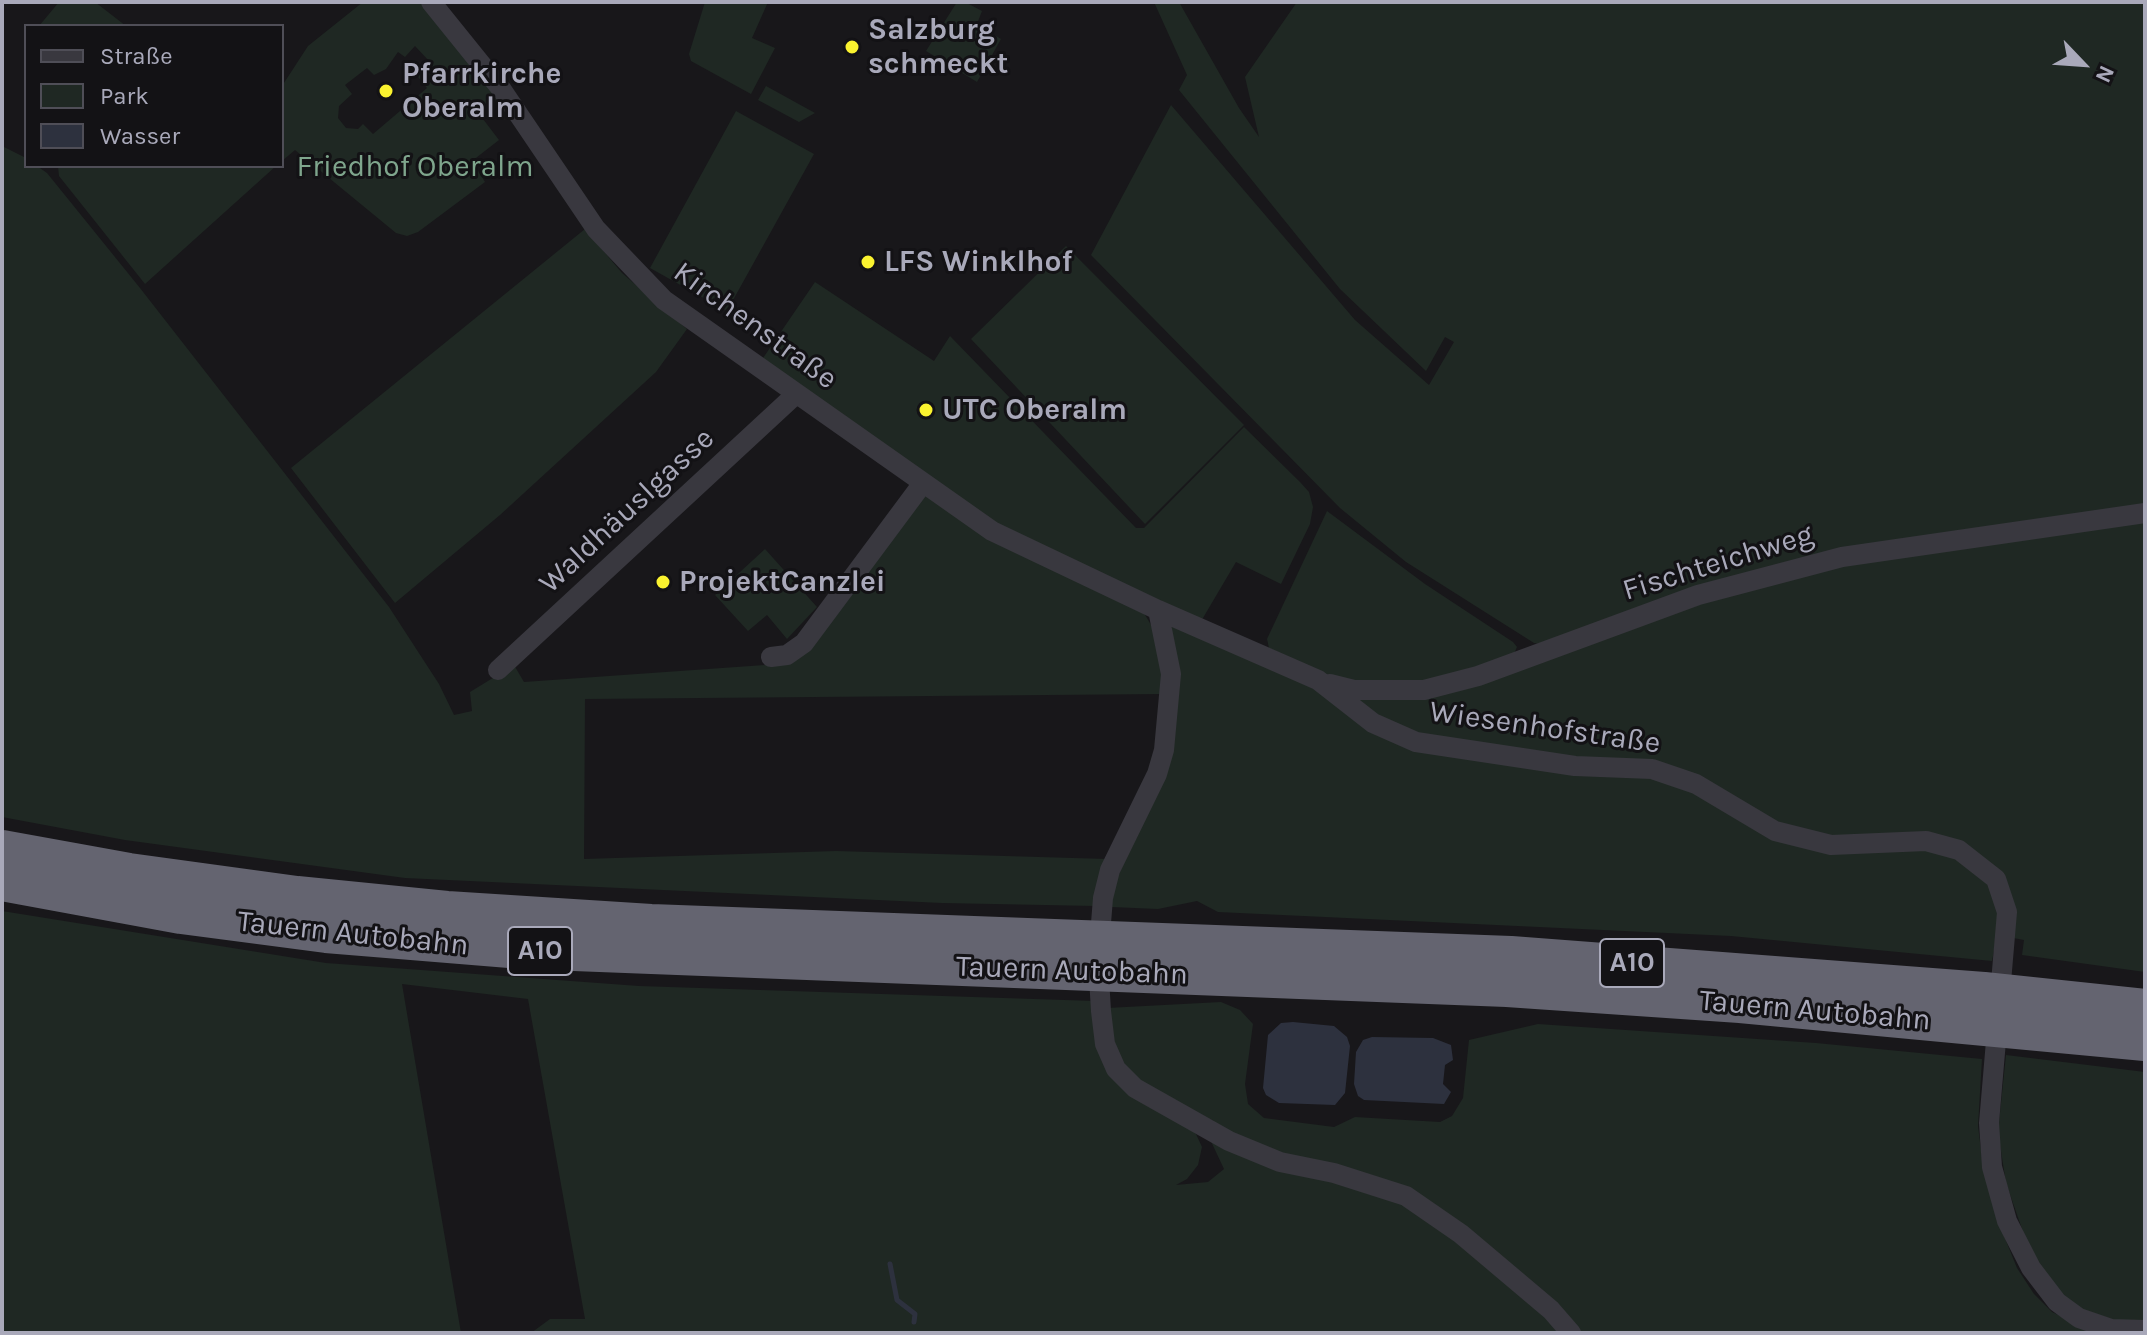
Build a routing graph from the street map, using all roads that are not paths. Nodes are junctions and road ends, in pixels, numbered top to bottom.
1 (431, 2) edge
2 (795, 395) junction
3 (923, 483) junction
4 (2145, 513) edge
5 (1158, 610) junction
6 (771, 657) dead end
7 (498, 670) dead end
8 (1318, 680) junction
9 (2, 849) edge
10 (2, 882) edge
11 (1079, 954) junction
12 (1120, 955) junction
13 (2145, 1008) edge
14 (2145, 1042) edge
15 (2145, 1330) edge
16 (1571, 1333) edge

1 - 2 street, Kirchenstraße
2 - 3 street, Kirchenstraße
2 - 7 street, Waldhäuslgasse
3 - 5 street, Wiesenhofstraße
3 - 6 street
4 - 8 street, Fischteichweg
5 - 8 street, Wiesenhofstraße
5 - 16 street
8 - 15 street, Wiesenhofstraße
9 - 11 highway, Tauern Autobahn / A10
10 - 11 highway, Tauern Autobahn / A10
11 - 12 highway, Tauern Autobahn / A10
12 - 13 highway, Tauern Autobahn / A10
12 - 14 highway, Tauern Autobahn / A10

